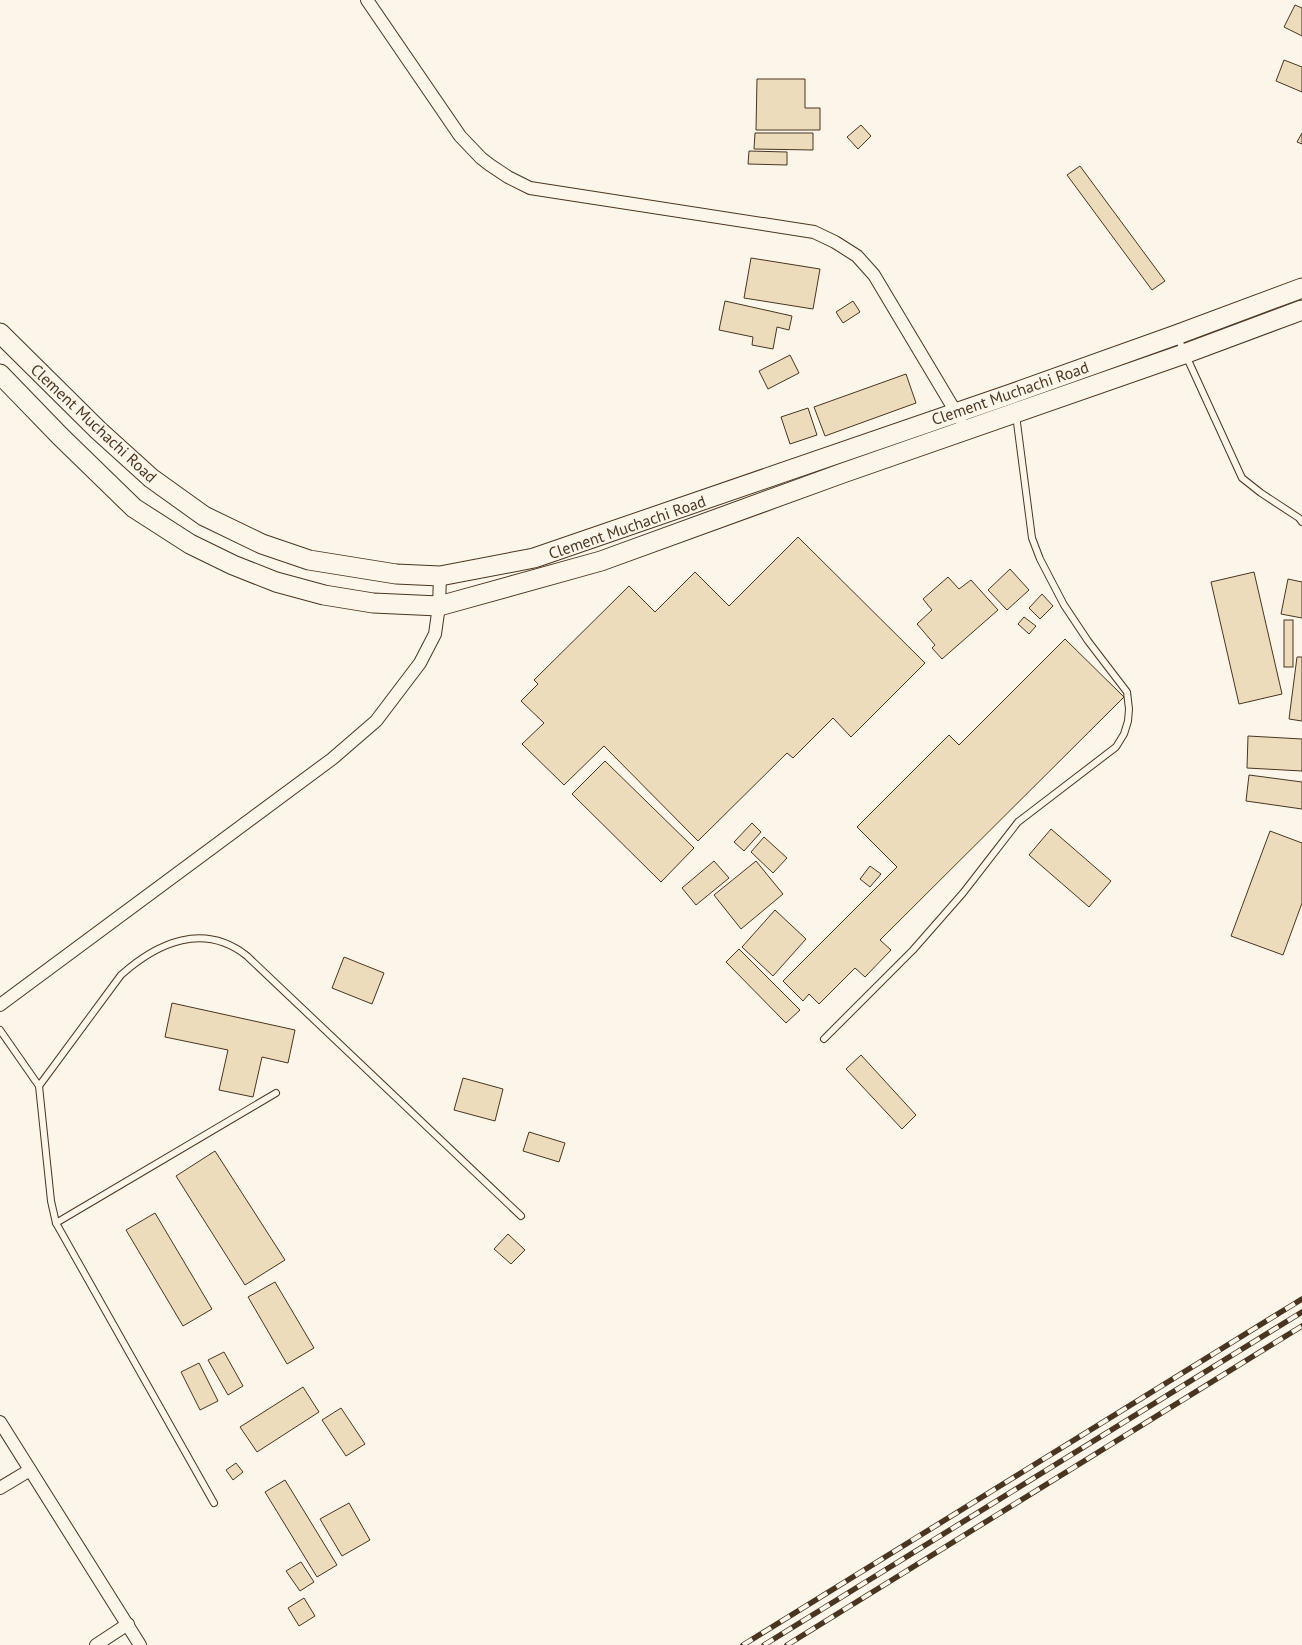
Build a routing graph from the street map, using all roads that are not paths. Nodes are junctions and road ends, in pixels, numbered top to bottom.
1 (367, 0) edge
2 (1302, 288) edge
3 (1302, 310) edge
4 (0, 333) edge
5 (1176, 335) junction
6 (1184, 354) junction
7 (0, 374) edge
8 (1010, 394) junction
9 (956, 412) junction
10 (1016, 413) junction
11 (968, 430) junction
12 (1302, 522) edge
13 (440, 576) junction
14 (439, 606) junction
15 (0, 1004) edge
16 (0, 1030) edge
17 (824, 1039) dead end
18 (39, 1086) junction
19 (276, 1093) dead end
20 (521, 1216) dead end
21 (56, 1223) junction
22 (0, 1422) edge
23 (30, 1470) junction
24 (0, 1488) edge
25 (214, 1502) dead end
26 (128, 1624) junction
27 (96, 1645) edge
28 (140, 1645) edge

1 - 9 street
2 - 5 main road, Clement Muchachi Road
3 - 6 main road, Clement Muchachi Road
4 - 13 main road, Clement Muchachi Road
5 - 6 lane
5 - 8 main road, Clement Muchachi Road
6 - 10 main road, Clement Muchachi Road
6 - 12 lane
7 - 14 main road, Clement Muchachi Road
8 - 9 main road, Clement Muchachi Road
8 - 10 lane
9 - 11 street
9 - 13 main road, Clement Muchachi Road
10 - 11 main road, Clement Muchachi Road
10 - 17 lane
11 - 14 main road, Clement Muchachi Road
13 - 14 street
14 - 15 street
16 - 18 lane
18 - 20 lane
18 - 21 lane
19 - 21 lane
21 - 25 lane
22 - 23 street
23 - 24 street
23 - 26 street
26 - 27 street
26 - 28 street

